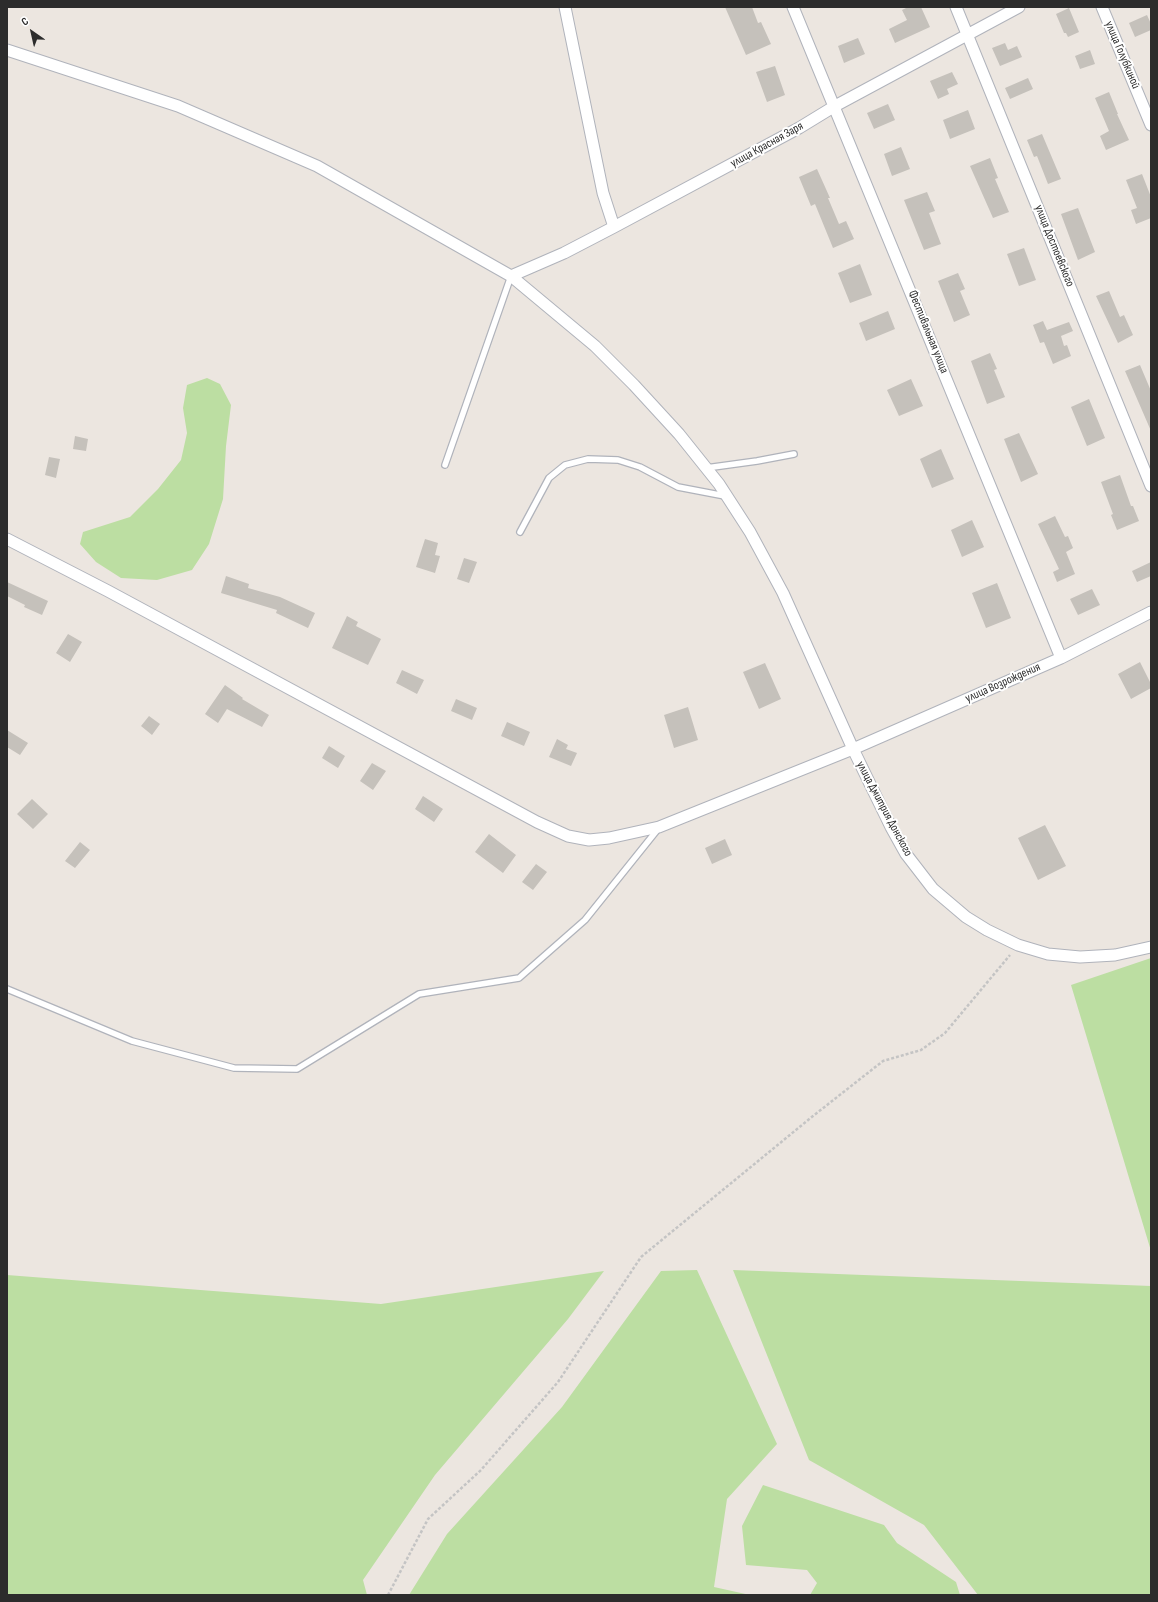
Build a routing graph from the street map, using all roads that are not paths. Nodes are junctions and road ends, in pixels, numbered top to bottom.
1 (565, 7) edge
2 (793, 7) edge
3 (956, 7) edge
4 (1019, 7) edge
5 (1102, 7) edge
6 (967, 34) junction
7 (7, 50) edge
8 (834, 106) junction
9 (1151, 125) edge
10 (614, 227) junction
11 (511, 276) junction
12 (794, 454) dead end
13 (445, 465) dead end
14 (706, 468) junction
15 (1151, 486) edge
16 (727, 496) junction
17 (520, 532) dead end
18 (7, 539) edge
19 (1151, 612) edge
20 (1060, 658) junction
21 (853, 749) junction
22 (659, 827) junction
23 (1151, 948) edge
24 (7, 989) edge

1 - 10 street
2 - 8 street, Фестивальная улица
3 - 6 street, улица Достоевского
4 - 6 street, улица Красная Заря
5 - 9 street, улица Голубкиной
6 - 8 street, улица Красная Заря
6 - 15 street, улица Достоевского
7 - 11 street, улица Дмитрия Донского
8 - 10 street, улица Красная Заря
8 - 20 street, Фестивальная улица
10 - 11 street, улица Красная Заря
11 - 13 lane
11 - 14 street, улица Дмитрия Донского
12 - 14 lane
14 - 16 street, улица Дмитрия Донского
16 - 17 lane
16 - 21 street, улица Дмитрия Донского
18 - 22 street, улица Возрождения
19 - 20 street, улица Возрождения
20 - 21 street, улица Возрождения
21 - 22 street, улица Возрождения
21 - 23 street, улица Дмитрия Донского
22 - 24 lane

